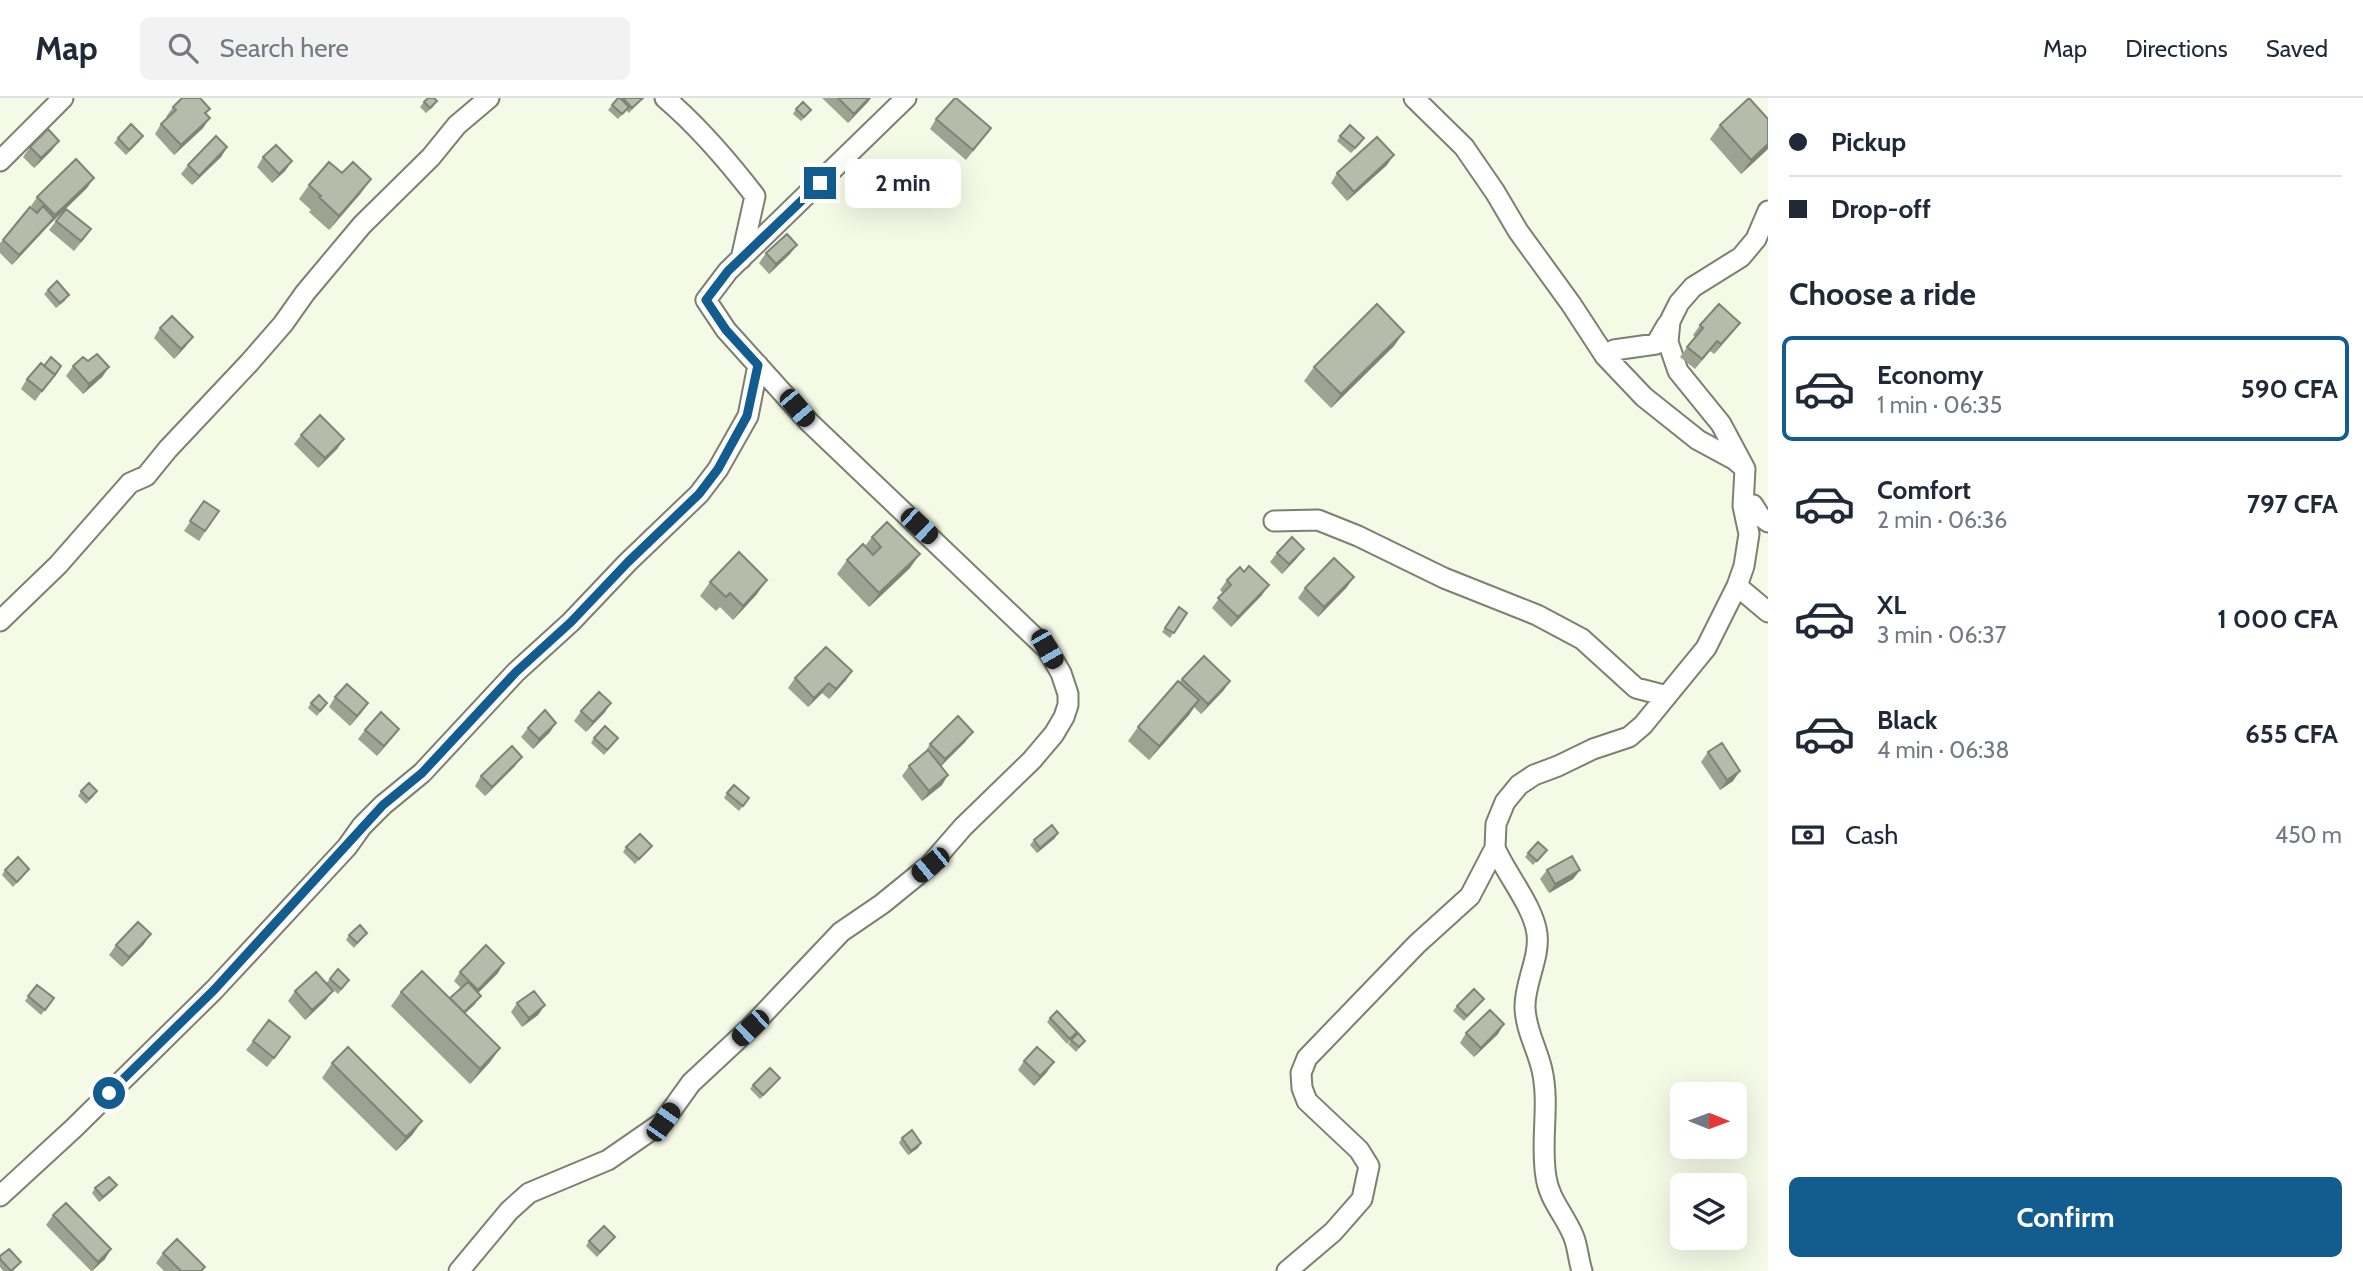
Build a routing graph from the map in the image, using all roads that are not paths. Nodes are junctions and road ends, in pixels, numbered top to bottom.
1 (63, 98) edge
2 (489, 98) edge
3 (665, 98) edge
4 (906, 98) edge
5 (1413, 98) edge
6 (0, 161) edge
7 (1768, 211) edge
8 (741, 259) junction
9 (1670, 321) junction
10 (1605, 356) junction
11 (758, 365) junction
12 (1745, 469) junction
13 (1755, 504) edge
14 (1275, 521) dead end
15 (1768, 522) edge
16 (1737, 586) junction
17 (1768, 612) edge
18 (0, 621) edge
19 (1667, 696) junction
20 (1495, 848) junction
21 (0, 1196) edge
22 (459, 1271) edge
23 (1287, 1271) edge
24 (1581, 1271) edge

1 - 6 street
2 - 18 street
3 - 8 street
4 - 8 street
5 - 10 street
7 - 9 street
8 - 11 street
9 - 10 street
9 - 12 street
10 - 12 street
11 - 21 street
11 - 22 street
12 - 13 street
13 - 15 street
13 - 16 street
14 - 19 street
16 - 17 street
16 - 19 street
19 - 20 street
20 - 23 street
20 - 24 street

